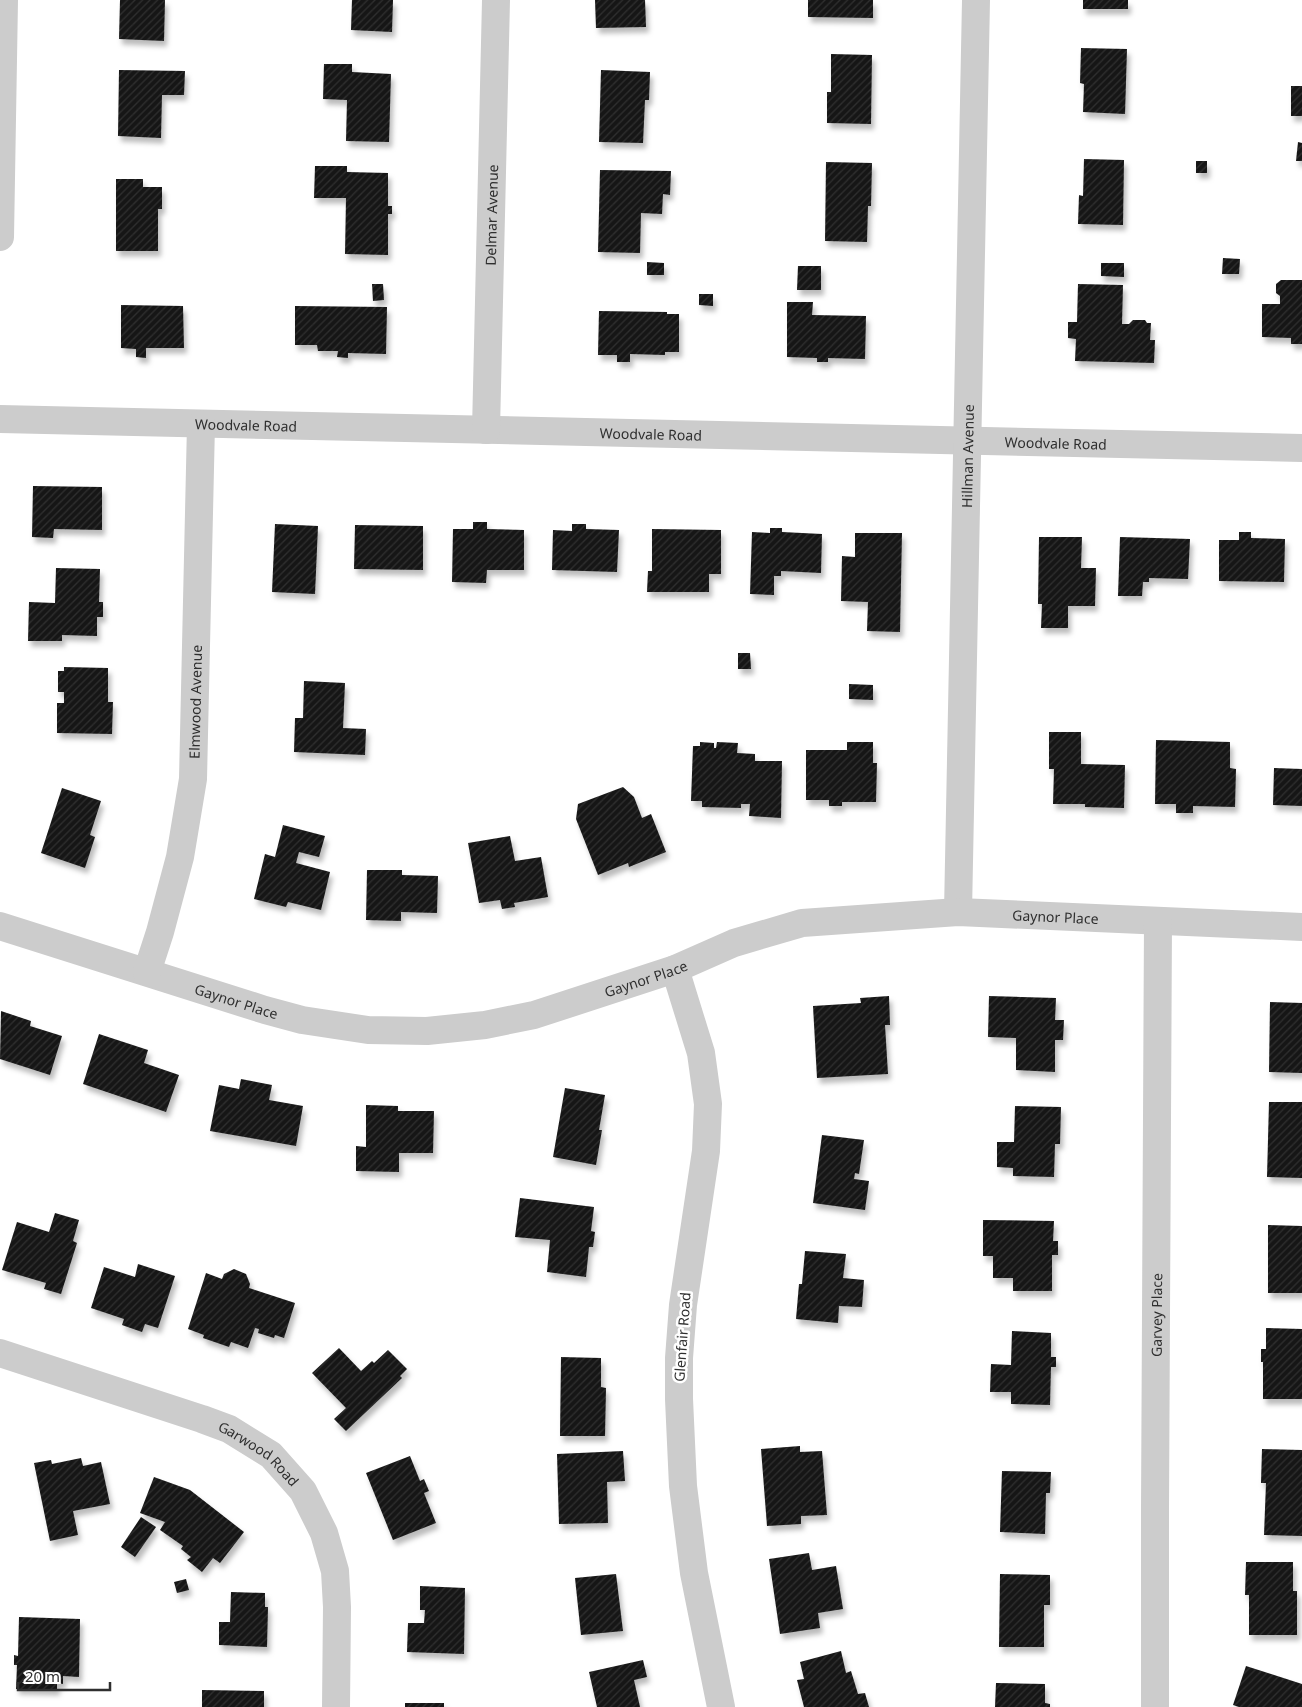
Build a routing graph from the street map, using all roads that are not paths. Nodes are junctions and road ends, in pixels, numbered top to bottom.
1 (4, 0) edge
2 (496, 0) edge
3 (976, 0) edge
4 (0, 237) edge
5 (0, 419) edge
6 (201, 424) junction
7 (486, 430) junction
8 (967, 441) junction
9 (1302, 448) edge
10 (958, 912) junction
11 (1158, 922) junction
12 (0, 926) edge
13 (1302, 927) edge
14 (675, 969) junction
15 (147, 972) junction
16 (0, 1353) edge
17 (336, 1707) edge
18 (721, 1707) edge
19 (1155, 1707) edge

1 - 4 street
2 - 7 street, Delmar Avenue
3 - 8 street, Hillman Avenue
5 - 6 street, Woodvale Road
6 - 7 street, Woodvale Road
6 - 15 street, Elmwood Avenue
7 - 8 street, Woodvale Road
8 - 9 street, Woodvale Road
8 - 10 street, Hillman Avenue
10 - 11 street, Gaynor Place
10 - 14 street, Gaynor Place
11 - 13 street, Gaynor Place
11 - 19 street, Garvey Place
12 - 15 street, Gaynor Place
14 - 15 street, Gaynor Place
14 - 18 street, Glenfair Road
16 - 17 street, Garwood Road

